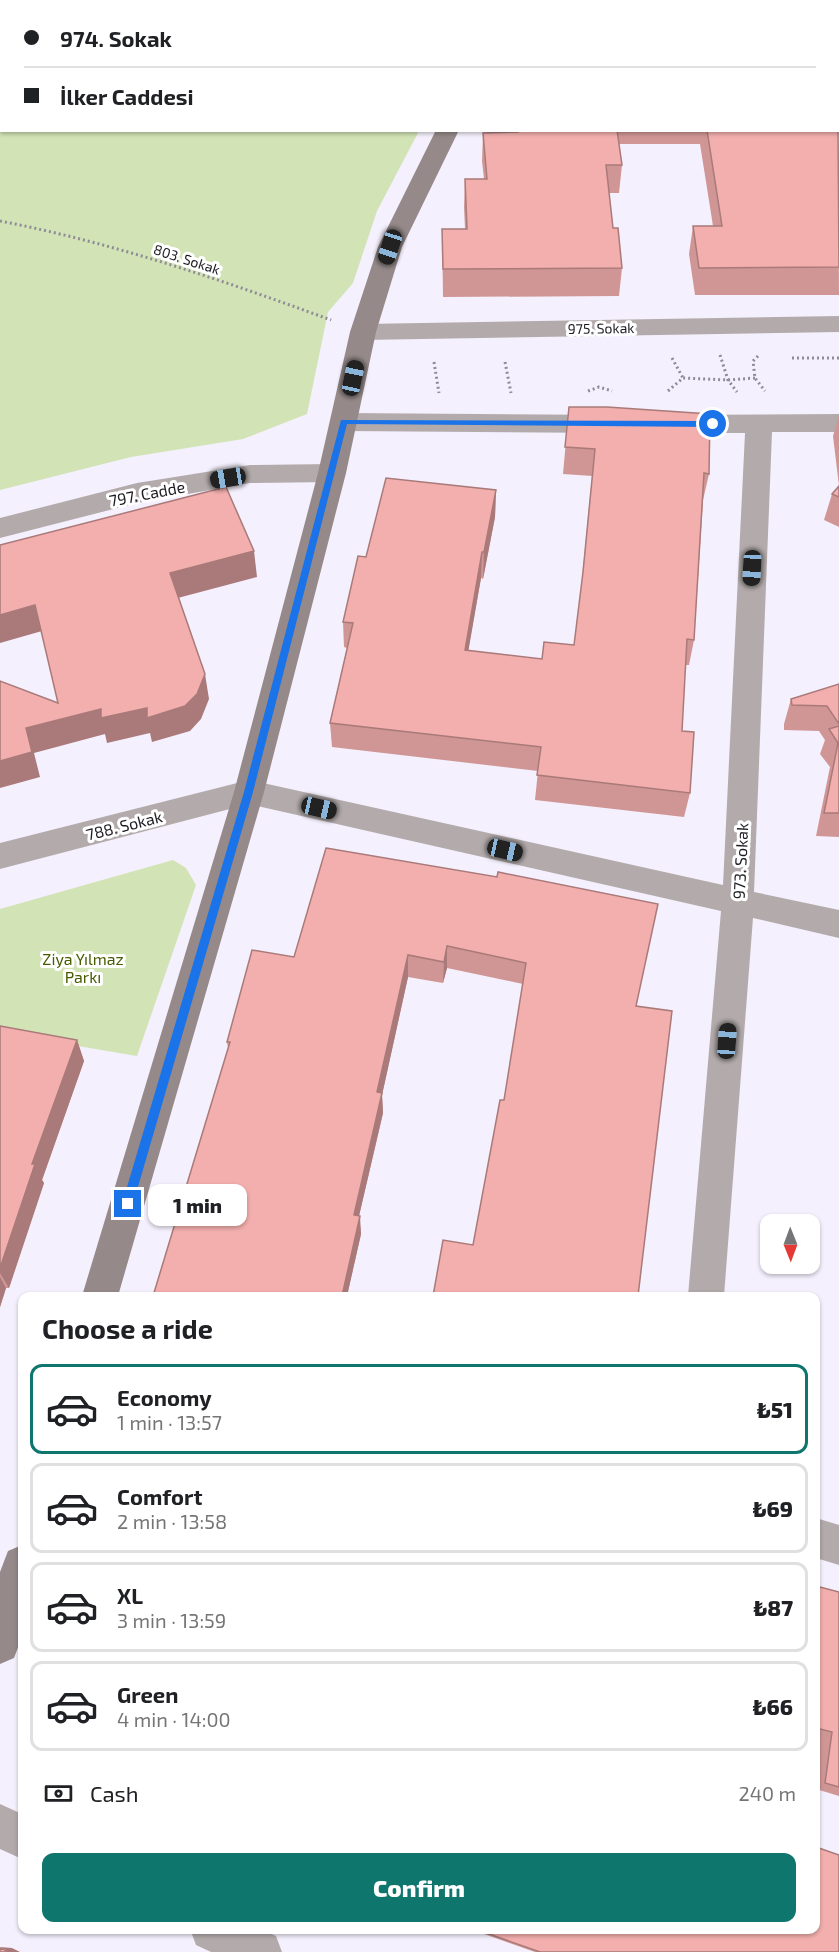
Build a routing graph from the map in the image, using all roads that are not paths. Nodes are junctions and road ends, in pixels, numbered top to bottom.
1 (447, 132) edge
2 (839, 324) edge
3 (363, 332) junction
4 (344, 422) junction
5 (839, 423) edge
6 (759, 424) junction
7 (332, 473) junction
8 (0, 528) edge
9 (249, 792) junction
10 (0, 856) edge
11 (738, 902) junction
12 (839, 924) edge
13 (101, 1292) edge
14 (706, 1292) edge
15 (820, 1539) edge
16 (839, 1545) edge
17 (18, 1579) edge
18 (0, 1644) edge
19 (0, 1826) edge
20 (18, 1835) edge
21 (222, 1934) edge
22 (260, 1952) edge

1 - 3 main road
2 - 3 street, 975. Sokak
3 - 4 main road
4 - 6 street
4 - 7 main road
5 - 6 street
6 - 11 street, 973. Sokak
7 - 8 street, 797. Cadde
7 - 9 main road
9 - 10 street, 788. Sokak
9 - 11 street
9 - 13 main road
11 - 12 street
11 - 14 street, 973. Sokak
15 - 16 street
17 - 18 main road
19 - 20 street
21 - 22 street

